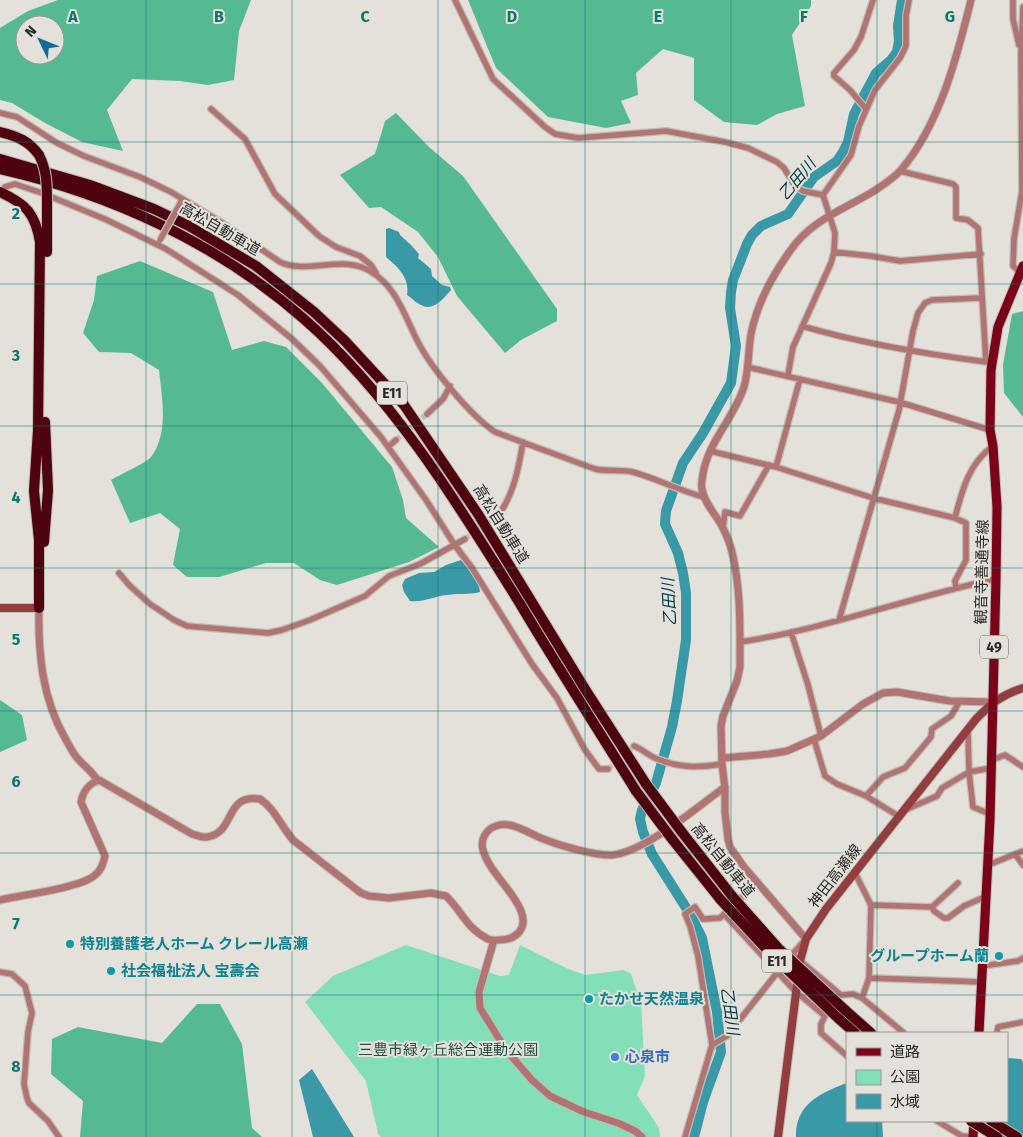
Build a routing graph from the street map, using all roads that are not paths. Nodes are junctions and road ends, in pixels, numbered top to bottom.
1 (455, 0) edge
2 (873, 0) edge
3 (909, 0) edge
4 (971, 0) edge
5 (1013, 0) edge
6 (1023, 7) edge
7 (1021, 54) junction
8 (211, 109) dead end
9 (866, 109) junction
10 (0, 113) edge
11 (0, 132) edge
12 (0, 159) edge
13 (0, 169) edge
14 (900, 171) junction
15 (3, 190) edge
16 (824, 195) junction
17 (181, 201) junction
18 (830, 215) junction
19 (159, 242) junction
20 (834, 252) junction
21 (981, 254) junction
22 (1022, 269) edge
23 (379, 277) junction
24 (1019, 285) edge
25 (982, 298) junction
26 (802, 326) junction
27 (910, 350) junction
28 (989, 362) junction
29 (746, 367) junction
30 (788, 375) junction
31 (800, 379) junction
32 (450, 386) junction
33 (900, 402) junction
34 (427, 414) tunnel mouth
35 (990, 430) junction
36 (396, 440) tunnel mouth
37 (523, 442) junction
38 (389, 446) junction
39 (993, 446) junction
40 (710, 451) junction
41 (769, 465) junction
42 (776, 467) junction
43 (704, 497) junction
44 (873, 498) junction
45 (500, 514) tunnel mouth
46 (955, 518) junction
47 (723, 528) junction
48 (465, 539) tunnel mouth
49 (454, 544) junction
50 (119, 573) dead end
51 (996, 579) junction
52 (956, 588) junction
53 (0, 608) edge
54 (39, 608) junction
55 (839, 620) junction
56 (790, 632) junction
57 (740, 642) junction
58 (1023, 688) edge
59 (960, 701) junction
60 (992, 702) junction
61 (968, 730) junction
62 (817, 738) junction
63 (634, 746) dead end
64 (722, 761) junction
65 (991, 764) junction
66 (1023, 767) edge
67 (608, 769) dead end
68 (968, 772) junction
69 (97, 780) junction
70 (725, 788) junction
71 (866, 796) junction
72 (905, 810) junction
73 (990, 814) junction
74 (900, 817) junction
75 (1023, 851) edge
76 (1015, 854) junction
77 (988, 865) junction
78 (1023, 865) edge
79 (855, 873) junction
80 (757, 882) junction
81 (958, 883) dead end
82 (987, 896) junction
83 (0, 900) edge
84 (871, 905) junction
85 (932, 907) junction
86 (724, 914) junction
87 (806, 939) junction
88 (494, 940) junction
89 (792, 954) junction
90 (1023, 958) edge
91 (800, 961) junction
92 (982, 966) junction
93 (778, 971) junction
94 (0, 972) edge
95 (870, 978) junction
96 (982, 982) junction
97 (795, 991) junction
98 (841, 995) junction
99 (862, 998) junction
100 (841, 1014) junction
101 (824, 1016) junction
102 (1023, 1022) edge
103 (854, 1032) edge
104 (869, 1032) edge
105 (903, 1032) edge
106 (979, 1032) edge
107 (997, 1032) edge
108 (712, 1045) junction
109 (846, 1055) edge
110 (939, 1122) edge
111 (972, 1122) edge
112 (974, 1122) edge
113 (992, 1122) edge
114 (59, 1137) edge
115 (642, 1137) edge
116 (685, 1137) edge
117 (778, 1137) edge
118 (973, 1137) edge
119 (997, 1137) edge
120 (1017, 1137) edge

1 - 16 street
2 - 9 street
3 - 9 street
4 - 14 street
5 - 7 street
6 - 7 street
7 - 22 street
8 - 23 street
9 - 16 street
10 - 17 street
11 - 54 highway, bridge
12 - 100 highway, 高松自動車道 / E11, bridge
13 - 100 highway, 高松自動車道 / E11, bridge
14 - 18 street
14 - 21 street
15 - 19 street
15 - 54 highway
16 - 18 street
17 - 19 street, bridge
17 - 23 street
18 - 20 street
18 - 29 street
19 - 38 street
20 - 21 street
20 - 26 street
21 - 25 street
22 - 24 main road, 観音寺善通寺線 / 49
23 - 32 street
24 - 28 main road, 観音寺善通寺線 / 49
25 - 27 street
25 - 28 street
26 - 27 street
26 - 30 street
27 - 28 street
27 - 33 street
28 - 35 main road, 観音寺善通寺線 / 49
29 - 30 street
29 - 40 street
30 - 31 street
31 - 33 street
31 - 42 street
32 - 34 street
32 - 37 street
33 - 35 street
33 - 44 street
35 - 39 main road, 観音寺善通寺線 / 49
36 - 38 street
37 - 43 street
37 - 45 street
38 - 49 street
39 - 46 street
39 - 51 main road, 観音寺善通寺線 / 49
40 - 41 street
40 - 43 street
41 - 42 street
41 - 47 street
42 - 44 street
43 - 47 street
44 - 46 street
44 - 55 street
46 - 52 street
47 - 57 street
48 - 49 street
49 - 50 street
49 - 67 street
51 - 52 street
51 - 60 main road, 観音寺善通寺線 / 49
52 - 55 street
53 - 54 main road
54 - 69 street
55 - 56 street
56 - 57 street
56 - 62 street
57 - 64 street
58 - 60 main road, 神田高瀬線
59 - 60 street
59 - 62 street
59 - 71 street
60 - 61 main road, 神田高瀬線
60 - 65 main road, 観音寺善通寺線 / 49
61 - 68 street
61 - 72 main road, 神田高瀬線
62 - 64 street
62 - 71 street
63 - 64 street
64 - 70 street
65 - 66 street
65 - 68 street
65 - 73 main road, 観音寺善通寺線 / 49
68 - 72 street
68 - 73 street
69 - 83 street
69 - 88 street
70 - 80 street
70 - 88 street
71 - 74 street
72 - 74 main road, 神田高瀬線
73 - 77 main road, 観音寺善通寺線 / 49
74 - 79 main road, 神田高瀬線
75 - 76 street
76 - 77 street
76 - 78 street
77 - 82 main road, 観音寺善通寺線 / 49
79 - 84 street
79 - 87 main road, 神田高瀬線
80 - 86 street
80 - 87 street
81 - 85 street
82 - 85 street
82 - 92 main road, 観音寺善通寺線 / 49
84 - 85 street
84 - 95 street
86 - 93 street
86 - 108 street
87 - 89 street
87 - 91 main road, 神田高瀬線
88 - 115 street
89 - 91 street
89 - 93 street
90 - 92 street
91 - 97 main road, 神田高瀬線
91 - 98 street
92 - 96 main road, 観音寺善通寺線 / 49
93 - 97 street
93 - 108 street
94 - 114 street
95 - 96 street
95 - 99 street
96 - 106 main road, 観音寺善通寺線 / 49
97 - 101 street
97 - 117 main road, 神田高瀬線
98 - 99 street
98 - 101 street
99 - 105 street
100 - 103 highway, 高松自動車道 / E11
100 - 104 highway, 高松自動車道 / E11
101 - 109 street
102 - 107 street
108 - 116 street
110 - 118 street
111 - 118 main road
112 - 119 highway, bridge
113 - 120 highway

